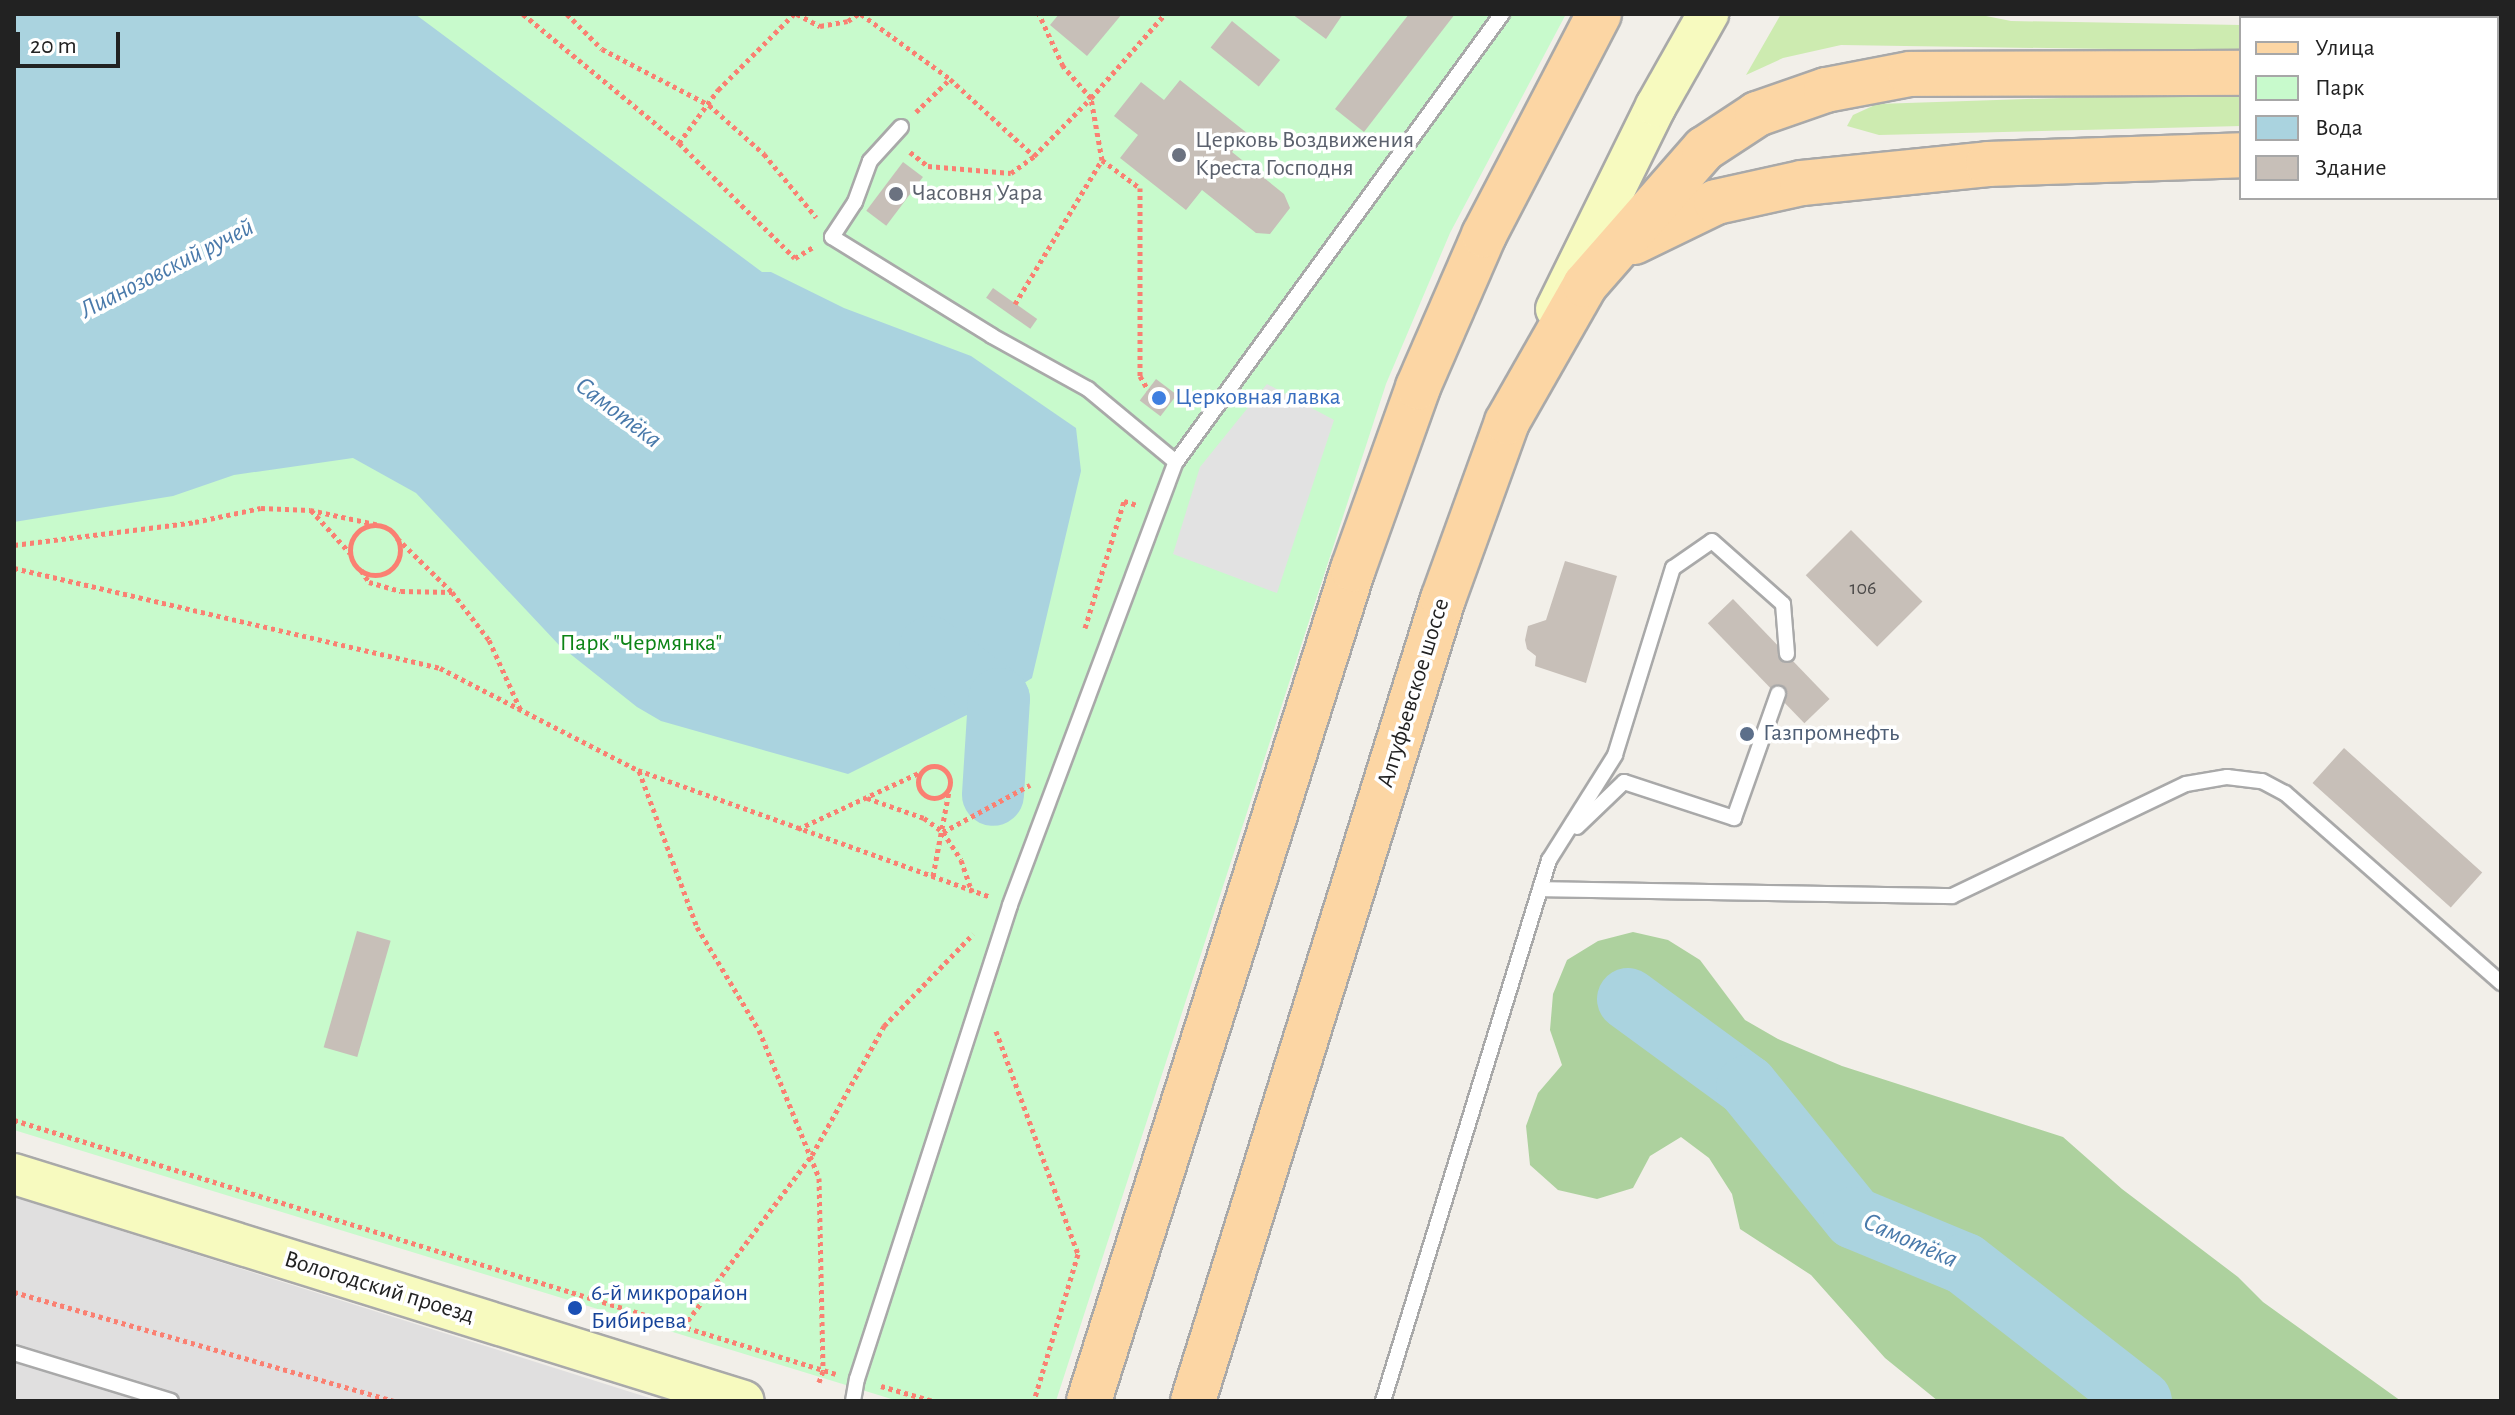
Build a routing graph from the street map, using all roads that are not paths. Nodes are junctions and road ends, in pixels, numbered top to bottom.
1 (1502, 14) edge
2 (1599, 14) edge
3 (1708, 14) edge
4 (2239, 73) edge
5 (896, 132) road end
6 (2239, 155) edge
7 (1618, 251) junction
8 (1507, 422) junction
9 (1176, 462) junction
10 (1787, 654) dead end
11 (1778, 694) dead end
12 (1559, 844) junction
13 (1540, 889) junction
14 (2501, 983) edge
15 (14, 1174) edge
16 (14, 1353) edge
17 (171, 1401) edge
18 (744, 1401) edge
19 (853, 1401) edge
20 (1089, 1401) edge
21 (1193, 1401) edge
22 (1383, 1401) edge

1 - 9 lane
2 - 20 main road
3 - 8 street, Алтуфьевское шоссе
4 - 7 main road
5 - 9 lane
6 - 7 main road
7 - 8 main road
8 - 21 main road, Алтуфьевское шоссе
9 - 19 lane
10 - 12 lane
11 - 12 lane
12 - 13 lane
13 - 14 lane
13 - 22 lane
15 - 18 street, Вологодский проезд
16 - 17 lane

